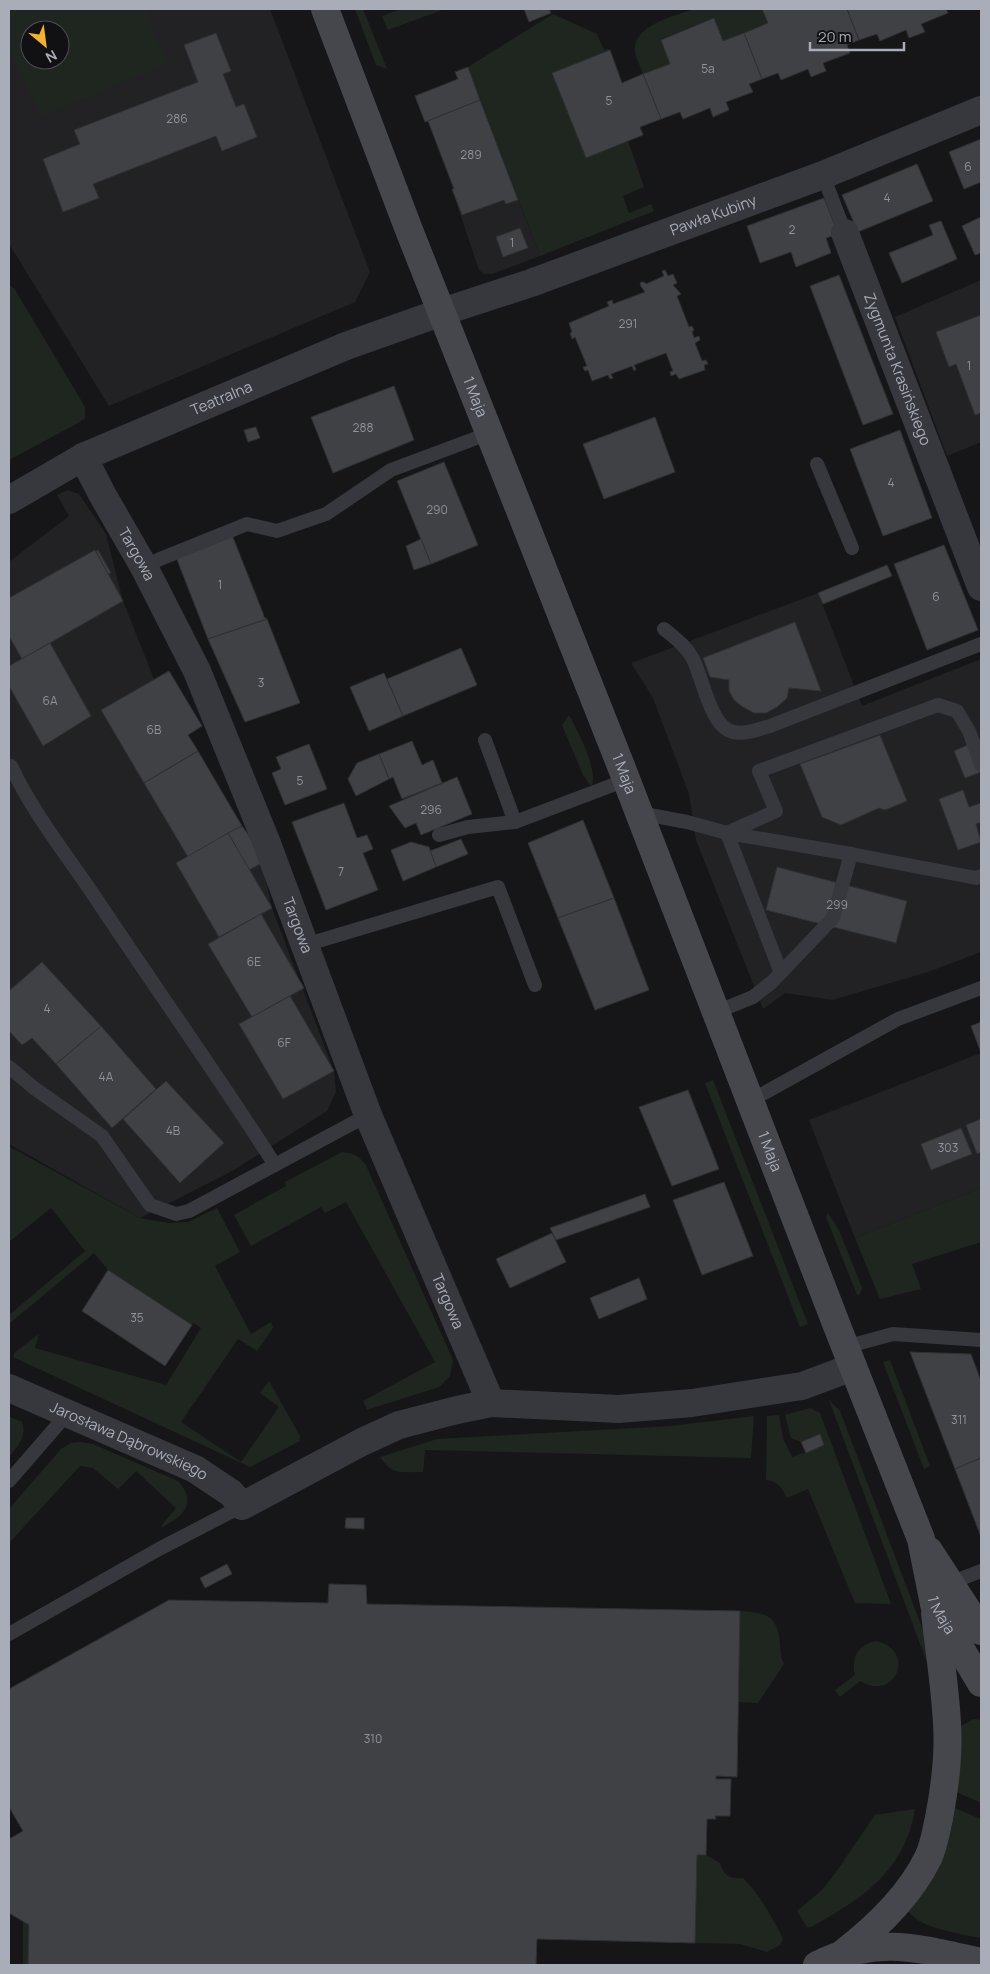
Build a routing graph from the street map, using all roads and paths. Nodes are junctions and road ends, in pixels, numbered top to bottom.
1 (325, 9) edge
2 (981, 110) edge
3 (822, 175) junction
4 (845, 232) joint
5 (442, 312) junction
6 (490, 433) junction
7 (83, 457) junction
8 (817, 464) dead end
9 (9, 500) edge
10 (852, 548) dead end
11 (144, 567) junction
12 (978, 571) edge
13 (664, 628) dead end
14 (981, 644) edge
15 (485, 740) dead end
16 (981, 765) edge
17 (11, 766) dead end
18 (626, 780) junction
19 (639, 813) junction
20 (515, 822) junction
21 (728, 833) junction
22 (439, 835) dead end
23 (851, 854) junction
24 (981, 876) edge
25 (305, 945) junction
26 (781, 973) junction
27 (535, 984) dead end
28 (981, 988) edge
29 (716, 1012) junction
30 (9, 1066) edge
31 (750, 1101) junction
32 (368, 1115) junction
33 (275, 1165) junction
34 (981, 1340) edge
35 (849, 1357) junction
36 (9, 1388) edge
37 (491, 1403) junction
38 (68, 1413) junction
39 (9, 1482) edge
40 (242, 1506) junction
41 (981, 1571) edge
42 (942, 1594) junction
43 (981, 1632) edge
44 (9, 1634) edge
45 (981, 1683) edge
46 (842, 1954) junction
47 (981, 1962) edge
48 (817, 1965) edge

1 - 5 street, 1 Maja
2 - 3 street, Pawła Kubiny
3 - 4 lane, Zygmunta Krasińskiego
3 - 5 street, Pawła Kubiny
4 - 12 street, Zygmunta Krasińskiego
5 - 6 street, 1 Maja
5 - 7 street, Teatralna
6 - 11 lane
6 - 18 street, 1 Maja
7 - 9 street, Teatralna
7 - 11 street, Targowa
8 - 10 lane
11 - 25 street, Targowa
13 - 14 lane
15 - 20 lane
16 - 21 lane
17 - 33 lane
18 - 19 street, 1 Maja
18 - 20 lane
19 - 21 lane
19 - 29 street, 1 Maja
20 - 22 lane
21 - 23 lane
21 - 26 lane
23 - 24 lane
23 - 26 lane
25 - 27 lane
25 - 32 street, Targowa
26 - 29 lane
28 - 31 lane
29 - 31 street, 1 Maja
30 - 33 lane
31 - 35 street, 1 Maja
32 - 33 lane
32 - 37 street, Targowa
34 - 35 lane
35 - 37 street
35 - 42 street, 1 Maja
36 - 38 street, Jarosława Dąbrowskiego
37 - 40 street
38 - 39 lane
38 - 40 street, Jarosława Dąbrowskiego
40 - 44 lane
41 - 42 lane
42 - 43 street, 1 Maja
42 - 45 street, 1 Maja
42 - 46 street
46 - 47 street
46 - 48 street

